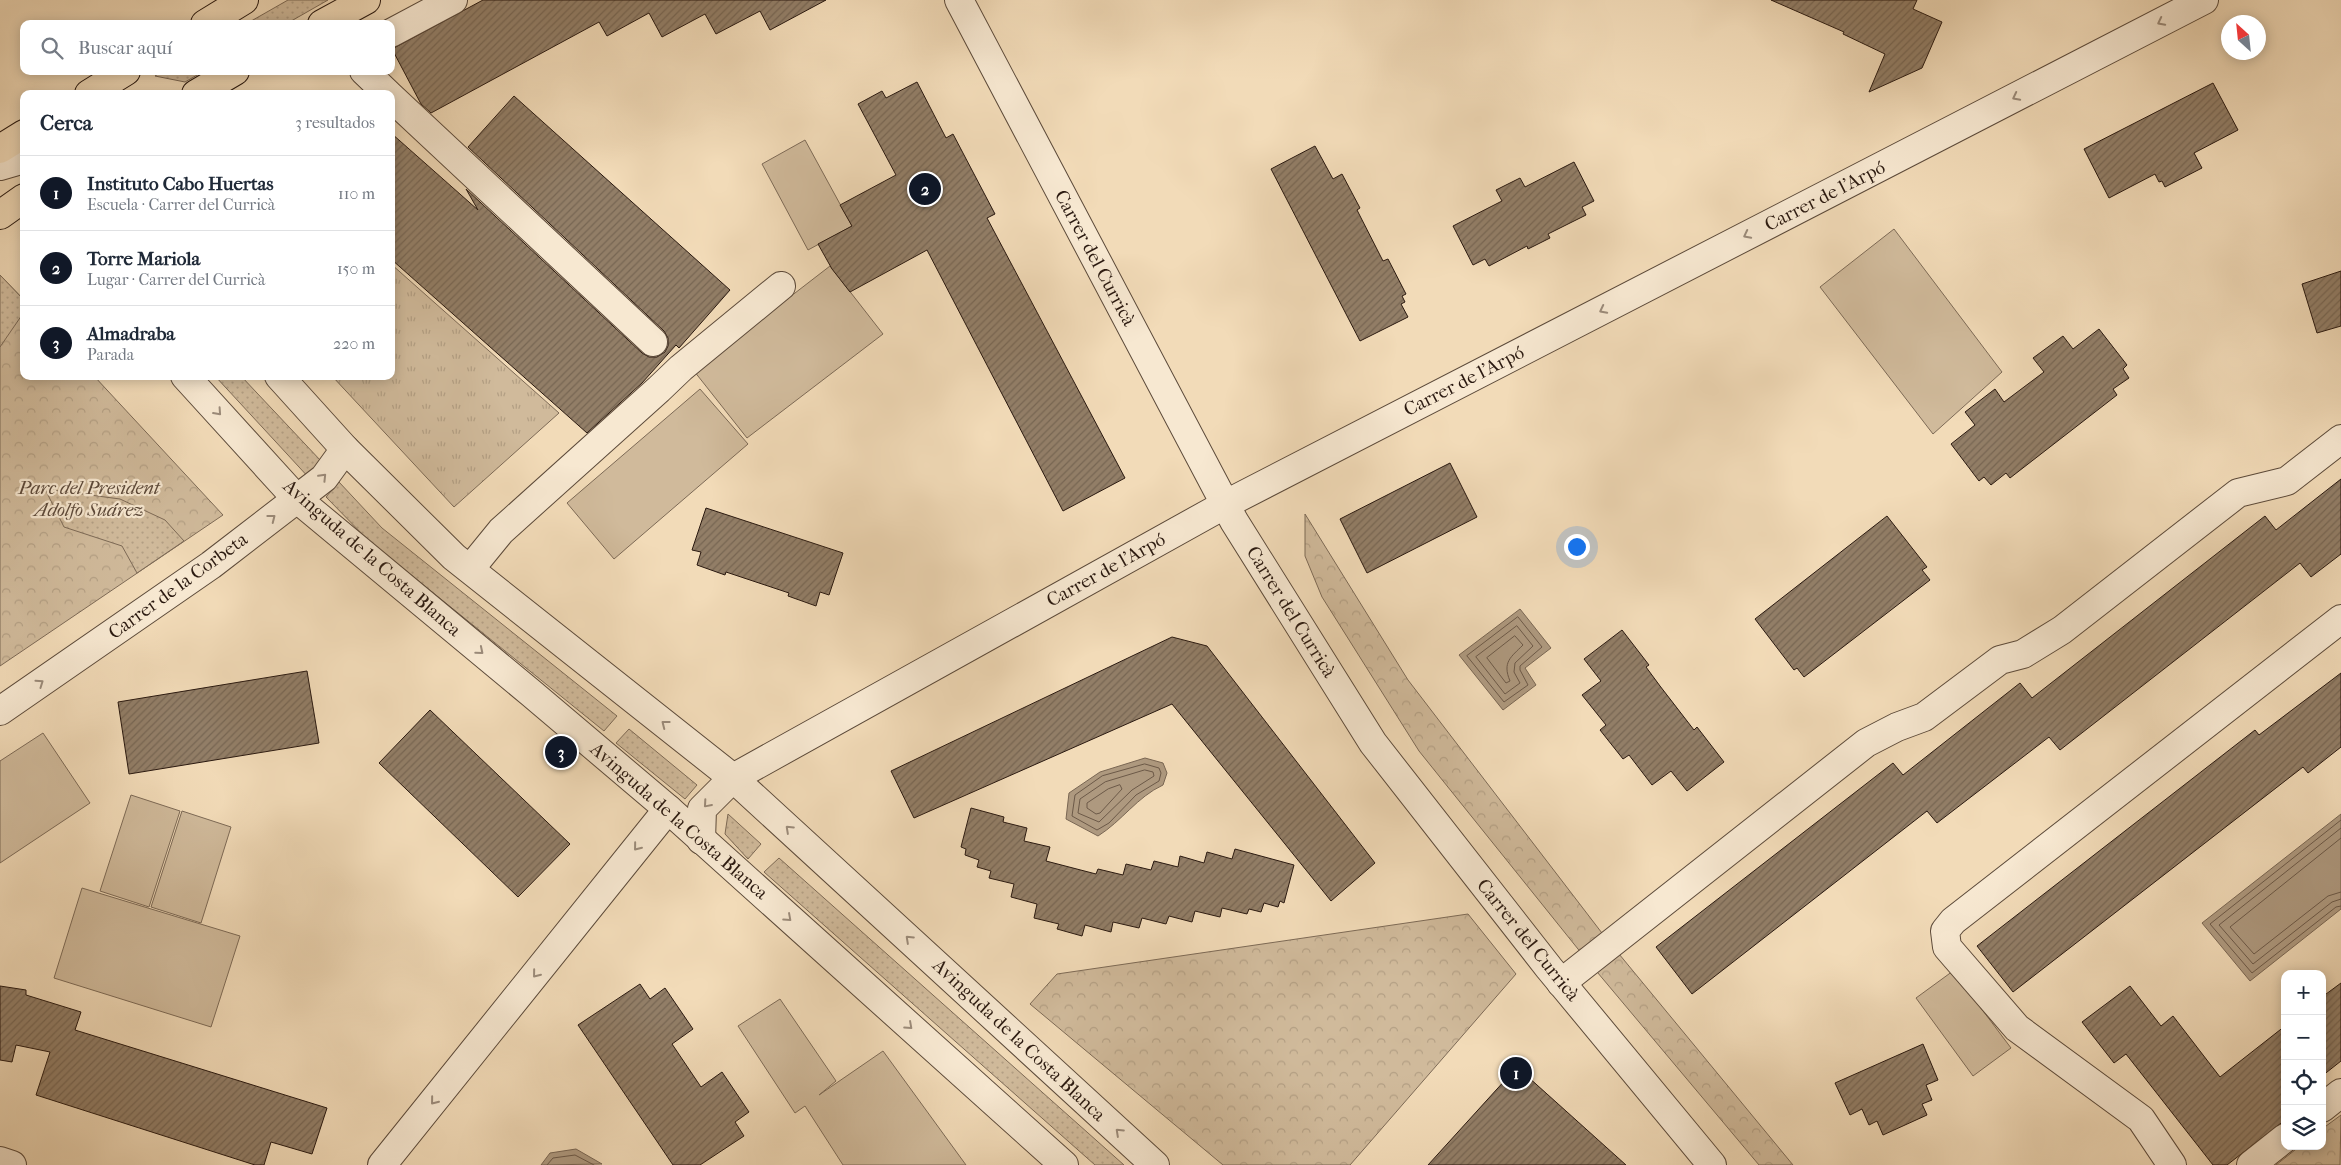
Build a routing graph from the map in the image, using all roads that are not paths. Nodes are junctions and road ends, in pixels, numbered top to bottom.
1 (244, 0) edge
2 (366, 0) edge
3 (453, 0) edge
4 (959, 0) edge
5 (2204, 0) edge
6 (212, 20) edge
7 (329, 20) edge
8 (395, 31) edge
9 (120, 75) edge
10 (228, 75) edge
11 (368, 75) edge
12 (95, 90) edge
13 (203, 90) edge
14 (384, 90) edge
15 (395, 101) edge
16 (20, 136) edge
17 (0, 149) edge
18 (20, 160) edge
19 (0, 166) edge
20 (20, 201) edge
21 (0, 215) edge
22 (782, 286) dead end
23 (653, 342) dead end
24 (189, 380) edge
25 (284, 380) edge
26 (2341, 439) edge
27 (345, 449) junction
28 (296, 498) junction
29 (1226, 504) junction
30 (470, 569) junction
31 (2341, 619) edge
32 (0, 711) edge
33 (733, 778) junction
34 (668, 809) junction
35 (701, 840) junction
36 (1562, 983) junction
37 (2341, 1093) edge
38 (2326, 1105) edge
39 (2281, 1141) edge
40 (0, 1161) edge
41 (12, 1165) edge
42 (382, 1165) edge
43 (1064, 1165) edge
44 (1155, 1165) edge
45 (1712, 1165) edge
46 (2172, 1165) edge
47 (2251, 1165) edge

1 - 6 main road
2 - 7 main road
3 - 8 street
4 - 29 street, Carrer del Curricà
5 -> 29 street, Carrer de l'Arpó
9 - 12 main road
10 - 13 main road
11 - 14 street
15 - 23 street
16 - 17 main road
18 - 19 street
20 - 21 main road
22 - 30 street
24 -> 28 street, Avinguda de la Costa Blanca
25 - 27 street, Avinguda de la Costa Blanca
26 - 36 street
28 -> 27 street, Carrer de la Corbeta
27 - 30 street, Avinguda de la Costa Blanca
32 -> 28 street, Carrer de la Corbeta
28 -> 34 street, Avinguda de la Costa Blanca
29 - 33 street, Carrer de l'Arpó
29 - 36 street, Carrer del Curricà
33 -> 30 street, Avinguda de la Costa Blanca
31 - 46 street
33 -> 35 street, Carrer de l'Arpó
44 -> 33 street, Avinguda de la Costa Blanca
34 - 35 street, Avinguda de la Costa Blanca
34 -> 42 street
35 -> 43 street, Avinguda de la Costa Blanca
36 - 45 street, Carrer del Curricà
37 - 38 street
39 - 47 street
40 - 41 street

